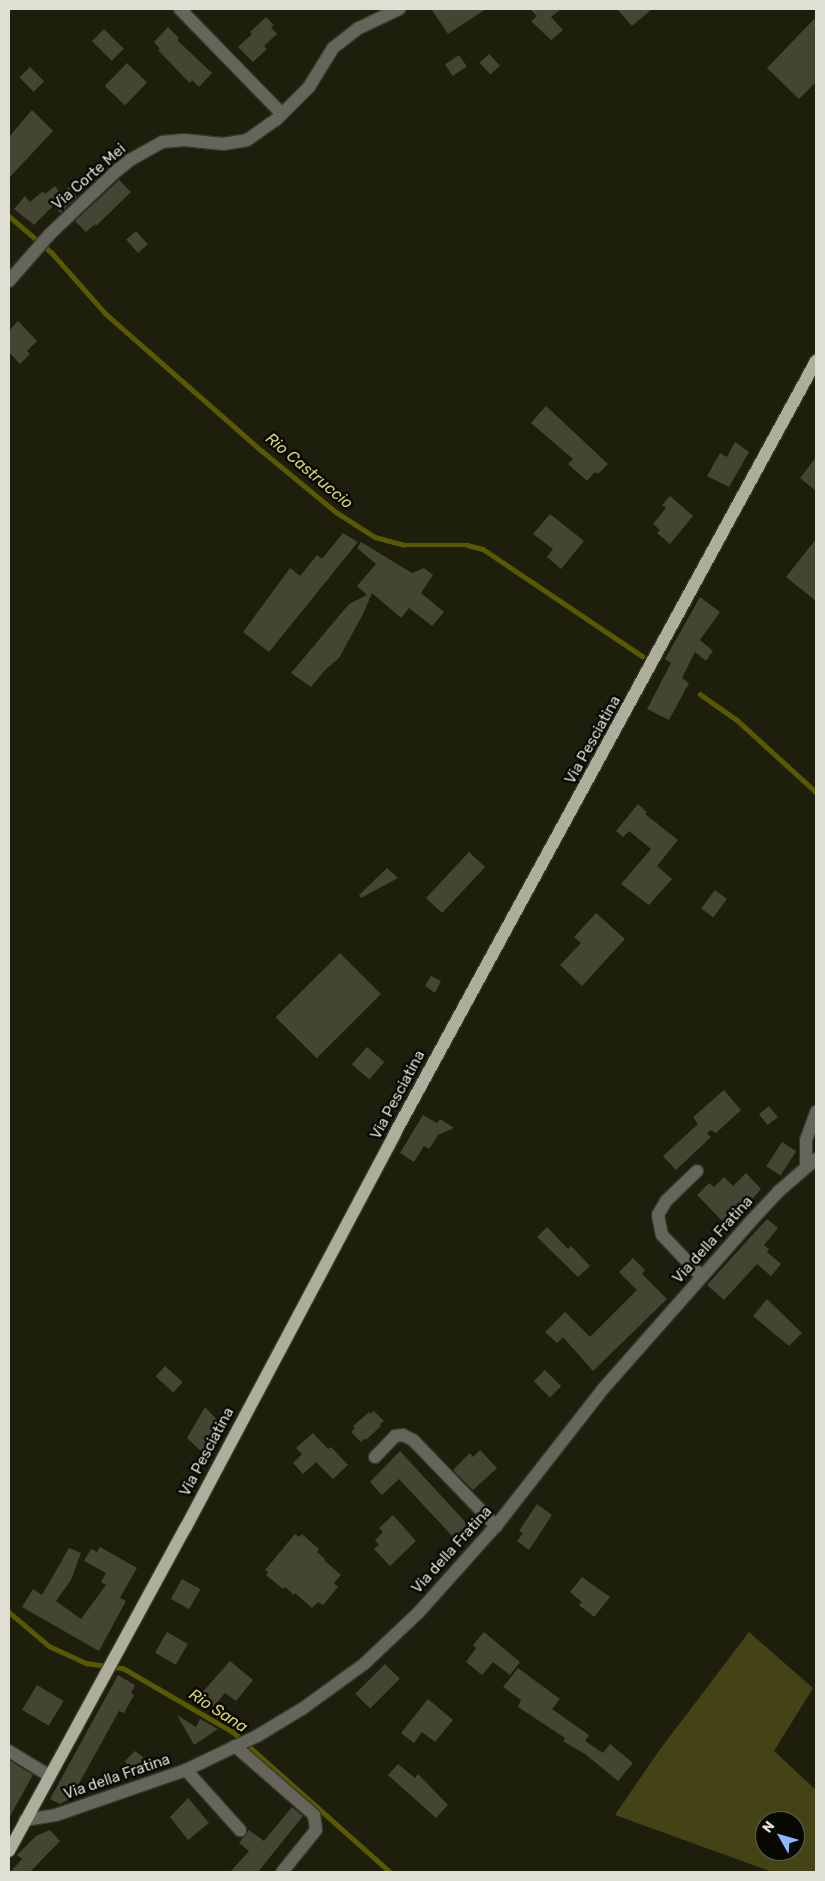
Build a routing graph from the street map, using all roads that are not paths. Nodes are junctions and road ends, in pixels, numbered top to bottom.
1 (180, 9) edge
2 (399, 9) edge
3 (282, 114) junction
4 (9, 281) edge
5 (816, 361) edge
6 (816, 1112) edge
7 (811, 1163) edge
8 (697, 1171) dead end
9 (702, 1277) junction
10 (375, 1457) dead end
11 (496, 1526) junction
12 (237, 1745) junction
13 (9, 1751) edge
14 (186, 1770) junction
15 (50, 1776) junction
16 (25, 1820) junction
17 (240, 1830) dead end
18 (9, 1848) edge
19 (282, 1872) edge

1 - 3 street
2 - 3 street, Via Corte Mei
3 - 4 street, Via Corte Mei
5 - 15 main road, Via Pesciatina
6 - 7 street
7 - 9 street, Via della Fratina
8 - 9 street
9 - 11 street, Via della Fratina
10 - 11 street
11 - 12 street, Via della Fratina
12 - 14 street, Via della Fratina
12 - 19 street
13 - 15 street
14 - 16 street, Via della Fratina
14 - 17 street
15 - 16 main road, Via Pesciatina
16 - 18 main road, Via Pesciatina

